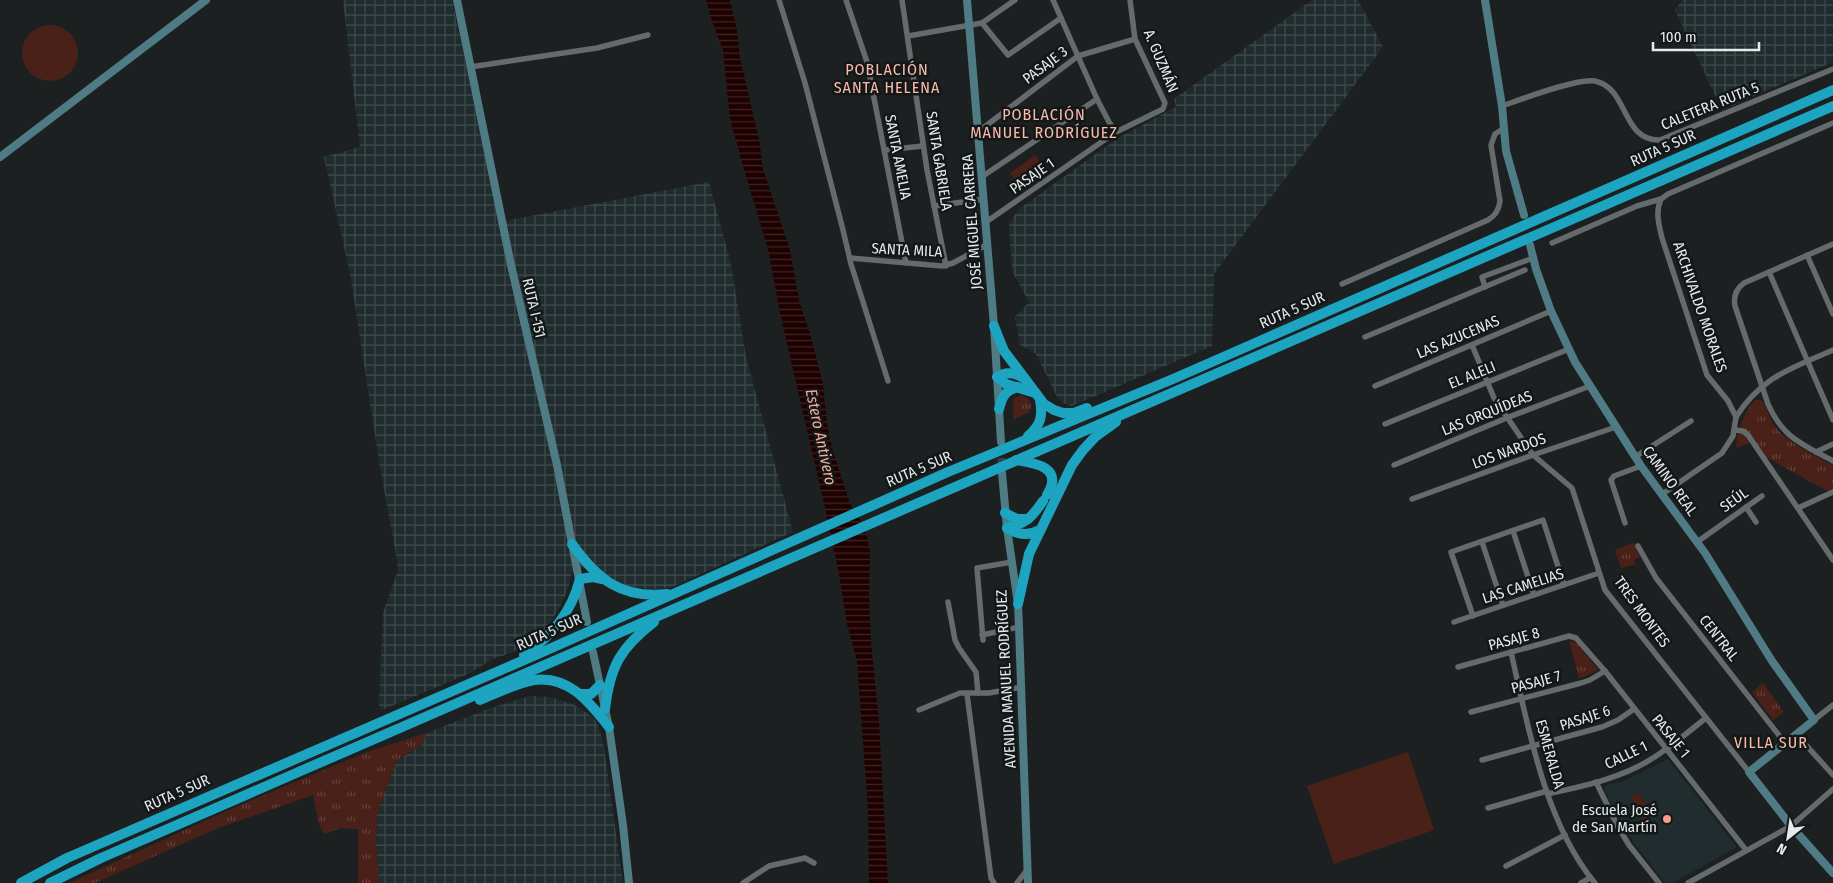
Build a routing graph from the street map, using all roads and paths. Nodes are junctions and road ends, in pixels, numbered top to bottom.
1 (206, 0) edge
2 (457, 0) edge
3 (779, 0) edge
4 (846, 0) edge
5 (902, 0) edge
6 (967, 0) edge
7 (1015, 0) edge
8 (1053, 0) edge
9 (1130, 0) edge
10 (1486, 0) edge
11 (1061, 18) junction
12 (982, 23) junction
13 (970, 26) junction
14 (648, 35) dead end
15 (908, 36) junction
16 (1136, 39) junction
17 (1078, 56) junction
18 (470, 67) junction
19 (1833, 69) edge
20 (1833, 90) edge
21 (1097, 100) junction
22 (1502, 106) junction
23 (1833, 106) edge
24 (1833, 122) edge
25 (1504, 128) junction
26 (979, 131) junction
27 (1116, 132) junction
28 (923, 146) junction
29 (884, 150) junction
30 (0, 157) edge
31 (982, 176) junction
32 (984, 199) junction
33 (1661, 200) junction
34 (934, 206) junction
35 (1524, 215) dead end
36 (986, 222) junction
37 (1552, 243) dead end
38 (988, 244) junction
39 (1833, 244) edge
40 (1530, 245) dead end
41 (1807, 255) junction
42 (850, 258) junction
43 (1533, 258) junction
44 (906, 263) junction
45 (946, 266) junction
46 (1525, 270) dead end
47 (1769, 272) junction
48 (1342, 284) dead end
49 (1485, 287) junction
50 (1551, 311) junction
51 (1833, 314) edge
52 (994, 326) junction
53 (1365, 337) dead end
54 (1472, 345) junction
55 (1569, 349) junction
56 (1833, 350) edge
57 (1808, 362) junction
58 (997, 377) junction
59 (1173, 379) junction
60 (888, 381) dead end
61 (1487, 382) junction
62 (1022, 383) junction
63 (1762, 385) junction
64 (1375, 386) dead end
65 (1590, 386) junction
66 (1037, 397) junction
67 (1147, 404) junction
68 (999, 409) junction
69 (1509, 417) junction
70 (1736, 417) junction
71 (1833, 420) edge
72 (1691, 421) dead end
73 (1385, 424) dead end
74 (1616, 427) junction
75 (1735, 430) junction
76 (1001, 442) tunnel mouth
77 (1021, 442) junction
78 (1833, 444) edge
79 (1816, 452) junction
80 (1533, 454) junction
81 (1634, 457) junction
82 (1015, 460) junction
83 (1833, 461) edge
84 (1394, 465) dead end
85 (1641, 466) junction
86 (1002, 474) tunnel mouth
87 (1833, 493) edge
88 (1661, 495) junction
89 (1762, 496) dead end
90 (1412, 499) dead end
91 (1746, 507) junction
92 (1798, 508) junction
93 (1005, 513) junction
94 (1029, 519) junction
95 (1756, 522) dead end
96 (1624, 523) dead end
97 (1007, 528) junction
98 (1040, 530) junction
99 (1513, 531) junction
100 (1482, 542) junction
101 (1697, 542) junction
102 (572, 544) junction
103 (1638, 546) dead end
104 (1833, 560) edge
105 (1012, 562) junction
106 (1599, 573) junction
107 (580, 580) junction
108 (602, 580) junction
109 (1564, 585) junction
110 (680, 591) junction
111 (1534, 595) junction
112 (948, 602) dead end
113 (1018, 604) junction
114 (1503, 605) junction
115 (676, 607) junction
116 (1472, 616) junction
117 (587, 622) dead end
118 (1454, 622) dead end
119 (1019, 627) junction
120 (1576, 638) joint
121 (593, 652) dead end
122 (1511, 652) junction
123 (1458, 667) dead end
124 (503, 668) junction
125 (1605, 671) junction
126 (600, 685) junction
127 (1022, 687) junction
128 (580, 694) junction
129 (967, 694) junction
130 (978, 694) junction
131 (1522, 699) junction
132 (1833, 705) edge
133 (605, 709) junction
134 (919, 710) dead end
135 (1634, 710) junction
136 (1471, 712) dead end
137 (436, 713) junction
138 (1706, 718) junction
139 (1814, 720) junction
140 (609, 727) junction
141 (1796, 734) junction
142 (1785, 743) junction
143 (1534, 746) junction
144 (1666, 748) junction
145 (1482, 760) dead end
146 (1748, 772) junction
147 (1833, 775) edge
148 (1596, 782) junction
149 (1833, 789) edge
150 (1548, 793) junction
151 (1488, 808) dead end
152 (1791, 826) junction
153 (1565, 835) junction
154 (1746, 850) junction
155 (814, 863) dead end
156 (1506, 866) dead end
157 (1027, 870) junction
158 (1833, 873) edge
159 (1593, 880) edge
160 (21, 883) edge
161 (50, 883) edge
162 (629, 883) edge
163 (743, 883) edge
164 (994, 883) edge
165 (1017, 883) edge
166 (1028, 883) edge
167 (1581, 883) edge
168 (1659, 883) edge
169 (1688, 883) edge

1 - 30 street
2 - 18 street, RUTA I-151
3 - 42 street
4 - 29 street, SANTA AMELIA
5 - 15 street, SANTA GABRIELA
6 - 13 street, JOSÉ MIGUEL CARRERA
7 - 12 street
8 - 11 street
9 - 16 street, A. GUZMÁN
10 - 22 street
11 - 12 street
11 - 17 street
12 - 13 street
13 - 15 street
13 - 26 street, JOSÉ MIGUEL CARRERA
14 - 18 street
15 - 28 street, SANTA GABRIELA
16 - 17 street, PASAJE 3
16 - 27 street, A. GUZMÁN
17 - 21 street
17 - 26 street, PASAJE 3
18 - 102 street, RUTA I-151
19 - 22 street, CALETERA RUTA 5
20 - 59 highway, RUTA 5 SUR
21 - 27 street
21 - 31 street
22 - 25 street
23 - 67 highway, RUTA 5 SUR
24 - 33 street
25 - 35 street
25 - 48 street
26 - 31 street, JOSÉ MIGUEL CARRERA
27 - 36 street, PASAJE 1
28 - 29 street
28 - 34 street, SANTA GABRIELA
29 - 44 street, SANTA AMELIA
31 - 32 street, JOSÉ MIGUEL CARRERA
32 - 34 street
32 - 36 street, JOSÉ MIGUEL CARRERA
33 - 37 street
33 - 70 street, ARCHIVALDO MORALES
34 - 45 street, SANTA GABRIELA
36 - 38 street, JOSÉ MIGUEL CARRERA
38 - 45 street, SANTA MILA
38 - 52 street, JOSÉ MIGUEL CARRERA
39 - 41 street
40 - 43 street, CAMINO REAL
41 - 47 street
41 - 51 street
42 - 44 street, SANTA MILA
42 - 60 street
43 - 49 street
43 - 50 street, CAMINO REAL
44 - 45 street, SANTA MILA
46 - 49 street
47 - 57 street
47 - 63 street
49 - 53 street
50 - 54 street, LAS AZUCENAS
50 - 55 street, CAMINO REAL
52 - 58 street, JOSÉ MIGUEL CARRERA
52 - 62 highway
54 - 61 street, TRES MONTES
54 - 64 street, LAS AZUCENAS
55 - 61 street, EL ALELI
55 - 65 street, CAMINO REAL
56 - 57 street
57 - 63 street
57 - 71 street
58 - 62 highway
58 - 68 street, JOSÉ MIGUEL CARRERA
59 - 66 highway
59 - 77 highway, RUTA 5 SUR
61 - 69 street, TRES MONTES
61 - 73 street, EL ALELI
62 - 66 highway
62 - 68 highway
63 - 70 street
63 - 79 street
65 - 69 street, LAS ORQUÍDEAS
65 - 74 street, CAMINO REAL
66 - 77 highway
67 - 82 highway, RUTA 5 SUR
67 - 98 highway
68 - 76 street, JOSÉ MIGUEL CARRERA
69 - 80 street, TRES MONTES
69 - 84 street, LAS ORQUÍDEAS
70 - 75 street
72 - 81 street
74 - 80 street, LOS NARDOS
74 - 81 street, CAMINO REAL
75 - 88 street
75 - 92 street
77 - 110 highway, RUTA 5 SUR
78 - 79 street
79 - 83 street
80 - 90 street, LOS NARDOS
80 - 106 street, TRES MONTES
81 - 85 street, CAMINO REAL
82 - 94 highway
82 - 115 highway, RUTA 5 SUR
85 - 88 street, CAMINO REAL
85 - 96 street
86 - 93 street, AVENIDA MANUEL RODRÍGUEZ
87 - 92 street
88 - 101 street, CAMINO REAL
89 - 91 street, SEÚL
91 - 95 street
91 - 101 street, SEÚL
92 - 104 street
93 - 94 highway
93 - 97 street, AVENIDA MANUEL RODRÍGUEZ
94 - 97 highway
97 - 98 highway
97 - 105 street, AVENIDA MANUEL RODRÍGUEZ
98 - 113 highway
99 - 100 street
99 - 109 street
99 - 111 street
100 - 114 street
100 - 116 street
101 - 139 street, CAMINO REAL
102 - 107 street, RUTA I-151
102 - 108 highway
103 - 142 street, CENTRAL
105 - 113 street, AVENIDA MANUEL RODRÍGUEZ
105 - 119 street
106 - 109 street, LAS CAMELIAS
106 - 138 street, TRES MONTES
107 - 108 highway
107 - 117 street, RUTA I-151
107 - 124 highway
108 - 110 highway
109 - 111 street, LAS CAMELIAS
110 - 124 highway, RUTA 5 SUR
111 - 114 street, LAS CAMELIAS
112 - 130 street
113 - 119 street, AVENIDA MANUEL RODRÍGUEZ
114 - 116 street, LAS CAMELIAS
115 - 133 highway
115 - 137 highway, RUTA 5 SUR
116 - 118 street, LAS CAMELIAS
119 - 127 street, AVENIDA MANUEL RODRÍGUEZ
120 - 122 street, PASAJE 8
120 - 125 street, PASAJE 1
121 - 126 street
122 - 123 street, PASAJE 8
122 - 131 street, ESMERALDA
124 - 160 highway, RUTA 5 SUR
125 - 131 street, PASAJE 7
125 - 135 street, PASAJE 1
126 - 128 highway
126 - 133 street
127 - 130 street
127 - 157 street, AVENIDA MANUEL RODRÍGUEZ
128 - 137 highway
128 - 140 highway
129 - 130 street
129 - 134 street
129 - 164 street
131 - 136 street, PASAJE 7
131 - 143 street, ESMERALDA
132 - 139 street
133 - 140 street
135 - 143 street, PASAJE 6
135 - 144 street, PASAJE 1
137 - 161 highway, RUTA 5 SUR
138 - 144 street, CALLE 1
138 - 146 street, TRES MONTES
139 - 141 street
140 - 162 street
141 - 142 street
141 - 147 street
142 - 146 street
143 - 145 street, PASAJE 6
143 - 150 street, ESMERALDA
144 - 148 street, CALLE 1
144 - 154 street, PASAJE 1
146 - 152 street, TRES MONTES
148 - 150 street, CALLE 1
148 - 168 street
149 - 152 street
150 - 151 street, CALLE 1
150 - 153 street, ESMERALDA
152 - 154 street
152 - 158 street, TRES MONTES
153 - 156 street
153 - 159 street, ESMERALDA
154 - 169 street
155 - 163 street
157 - 165 street
157 - 166 street, AVENIDA MANUEL RODRÍGUEZ
159 - 167 street

